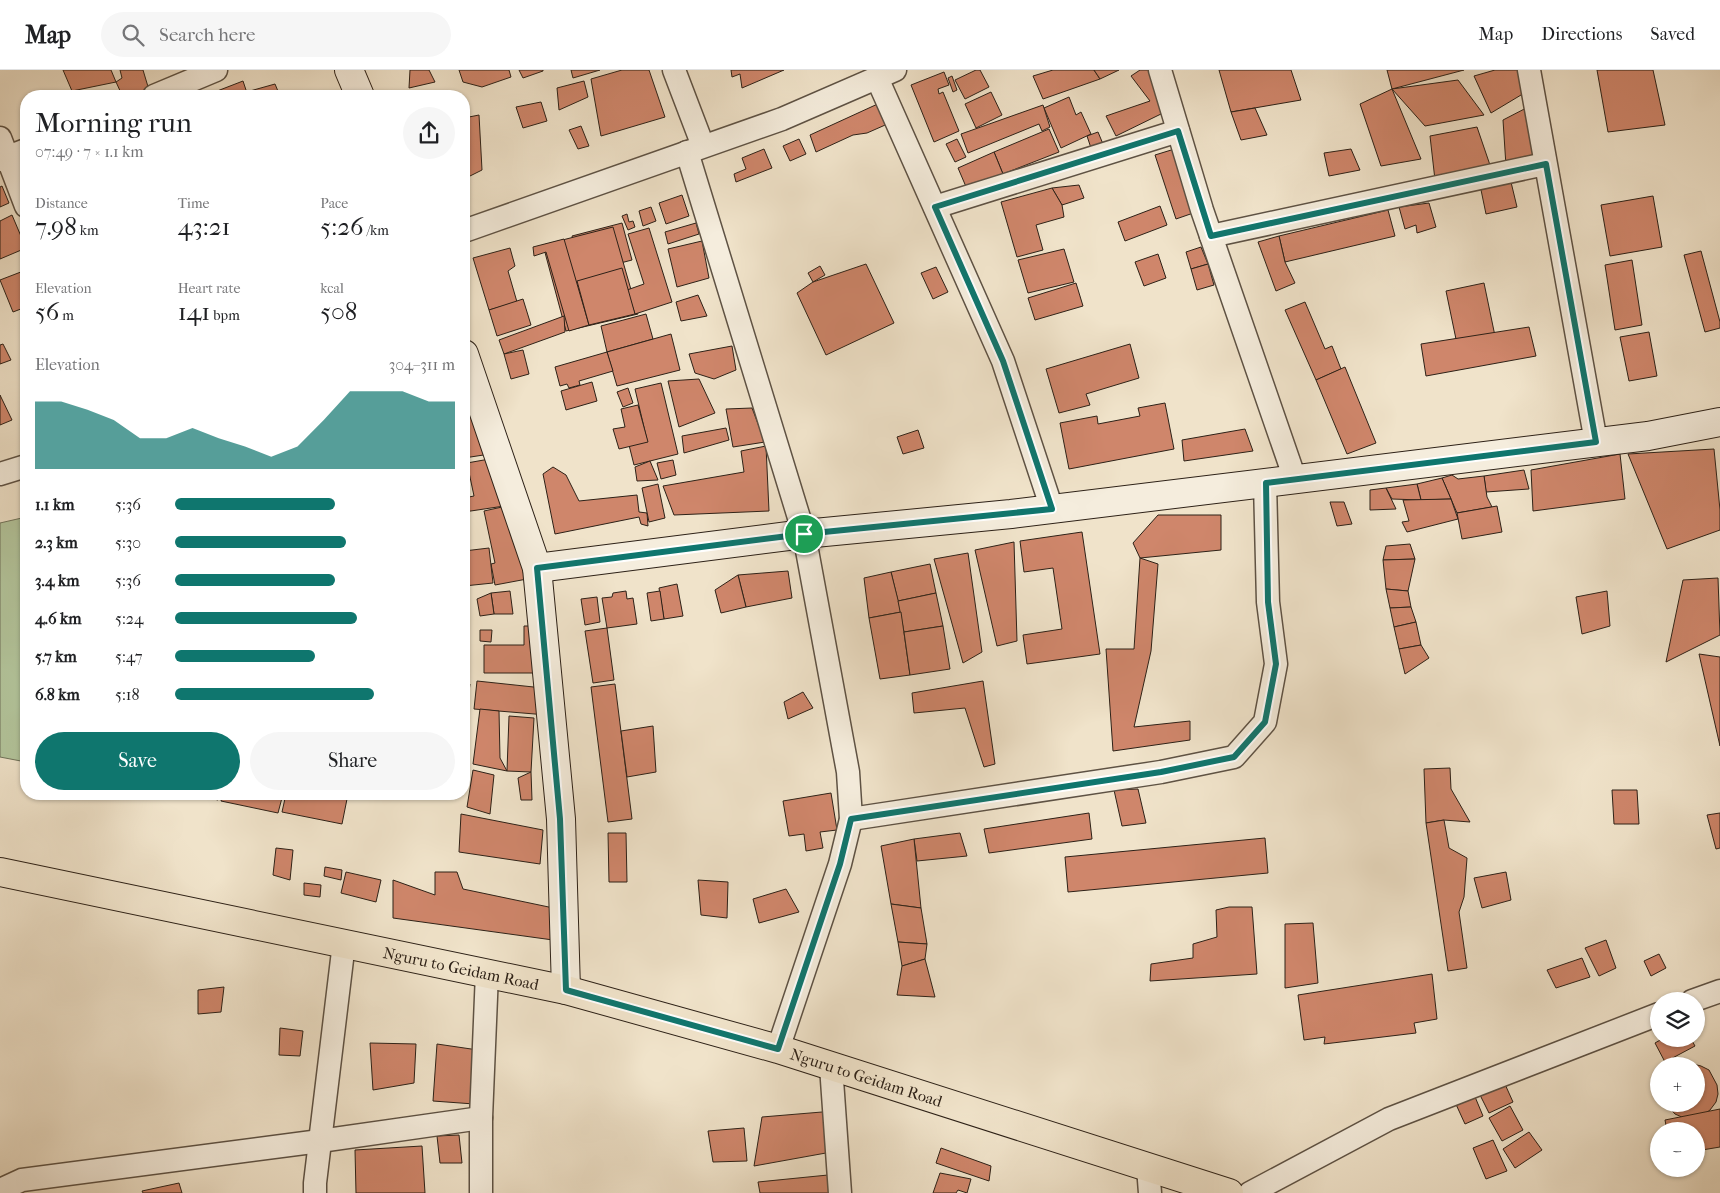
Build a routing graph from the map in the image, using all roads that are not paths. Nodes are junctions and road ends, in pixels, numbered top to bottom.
1 (216, 70) edge
2 (350, 70) edge
3 (674, 70) edge
4 (1160, 70) edge
5 (1529, 70) edge
6 (886, 74) edge
7 (168, 90) edge
8 (358, 90) edge
9 (1178, 131) junction
10 (695, 149) junction
11 (8, 151) edge
12 (1546, 164) junction
13 (20, 188) edge
14 (935, 207) junction
15 (470, 229) edge
16 (1211, 236) junction
17 (470, 372) edge
18 (1720, 424) edge
19 (1596, 442) junction
20 (20, 468) edge
21 (0, 474) edge
22 (1295, 479) junction
23 (1266, 483) junction
24 (1052, 509) junction
25 (804, 534) junction
26 (537, 568) junction
27 (851, 819) junction
28 (0, 872) edge
29 (344, 943) junction
30 (487, 973) junction
31 (566, 990) junction
32 (1720, 991) edge
33 (1705, 996) edge
34 (1650, 1018) edge
35 (778, 1049) junction
36 (831, 1066) junction
37 (481, 1118) junction
38 (320, 1141) junction
39 (1149, 1180) edge
40 (0, 1190) edge
41 (315, 1193) edge
42 (481, 1193) edge
43 (840, 1193) edge
44 (1229, 1193) edge
45 (1250, 1193) edge

1 - 7 street
2 - 8 street
3 - 10 street
4 - 9 street
5 - 12 street
6 - 10 street
6 - 14 street
9 - 14 street
9 - 16 street
10 - 15 street
10 - 25 street
11 - 13 street
12 - 16 street
12 - 19 street
14 - 24 street
16 - 22 street
17 - 26 street
18 - 19 street
19 - 22 street
20 - 21 street
22 - 23 street
23 - 24 street
23 - 27 street
24 - 25 street
25 - 26 street
25 - 27 street
26 - 31 street
27 - 35 street
28 - 29 main road, Nguru to Geidam Road
29 - 30 main road, Nguru to Geidam Road
29 - 38 street
30 - 31 main road, Nguru to Geidam Road
30 - 37 street
31 - 35 main road, Nguru to Geidam Road
32 - 33 street
34 - 45 street
35 - 36 main road, Nguru to Geidam Road
36 - 39 main road, Nguru to Geidam Road
36 - 43 street
37 - 38 street
37 - 42 street
38 - 40 street
38 - 41 street
39 - 44 main road, Nguru to Geidam Road

